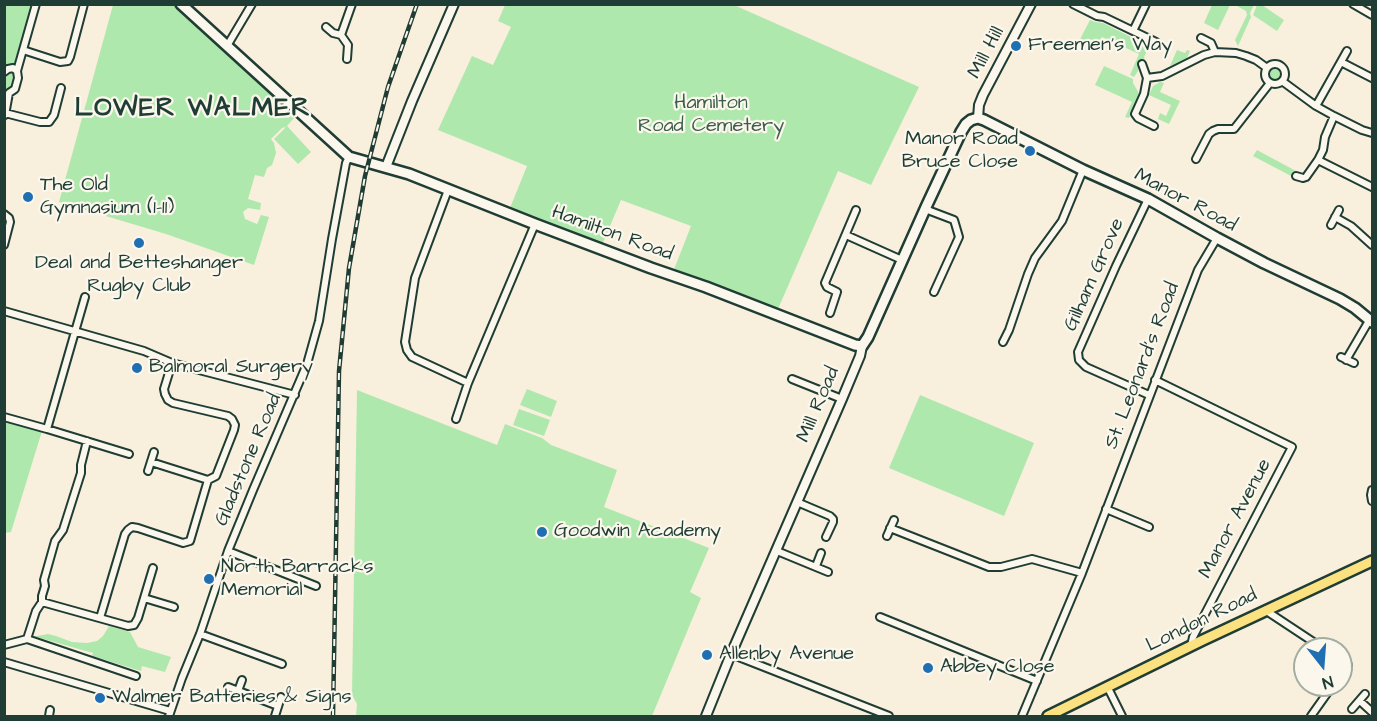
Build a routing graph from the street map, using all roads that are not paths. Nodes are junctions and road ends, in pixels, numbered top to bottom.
1 (36, 4) edge
2 (84, 4) edge
3 (181, 4) edge
4 (252, 4) edge
5 (352, 4) edge
6 (454, 4) edge
7 (1031, 4) edge
8 (1073, 4) edge
9 (1146, 4) edge
10 (1353, 4) edge
11 (1372, 15) edge
12 (326, 27) dead end
13 (1133, 31) junction
14 (341, 35) junction
15 (1200, 38) dead end
16 (1156, 42) dead end
17 (227, 46) junction
18 (23, 50) junction
19 (1347, 51) dead end
20 (1215, 52) junction
21 (348, 59) dead end
22 (1341, 62) junction
23 (1142, 64) dead end
24 (1267, 68) junction
25 (16, 71) junction
26 (4, 72) edge
27 (1147, 78) junction
28 (1372, 78) edge
29 (1282, 81) junction
30 (1270, 83) junction
31 (61, 88) dead end
32 (7, 92) edge
33 (1316, 106) junction
34 (5, 114) edge
35 (1334, 116) junction
36 (978, 118) junction
37 (1154, 126) dead end
38 (1372, 133) edge
39 (349, 157) junction
40 (1196, 159) dead end
41 (1318, 160) junction
42 (386, 167) junction
43 (1083, 170) junction
44 (1296, 176) dead end
45 (1372, 187) edge
46 (448, 190) junction
47 (1148, 199) junction
48 (925, 209) junction
49 (856, 210) dead end
50 (1339, 210) dead end
51 (4, 214) edge
52 (1335, 217) junction
53 (535, 224) junction
54 (1331, 225) dead end
55 (846, 235) junction
56 (1217, 238) junction
57 (4, 245) edge
58 (1372, 245) edge
59 (902, 260) junction
60 (934, 292) dead end
61 (85, 297) dead end
62 (4, 311) edge
63 (830, 313) dead end
64 (1371, 320) edge
65 (74, 332) junction
66 (1003, 342) dead end
67 (862, 346) junction
68 (172, 363) junction
69 (1354, 363) dead end
70 (792, 379) dead end
71 (1155, 380) junction
72 (468, 383) junction
73 (295, 395) junction
74 (1149, 395) junction
75 (842, 399) junction
76 (4, 417) edge
77 (456, 419) dead end
78 (47, 429) junction
79 (87, 441) junction
80 (154, 452) dead end
81 (129, 454) dead end
82 (151, 462) junction
83 (148, 471) dead end
84 (208, 480) junction
85 (1372, 490) edge
86 (1372, 501) edge
87 (797, 502) junction
88 (1106, 509) junction
89 (894, 520) dead end
90 (1149, 527) dead end
91 (891, 528) junction
92 (887, 536) dead end
93 (826, 537) dead end
94 (228, 551) junction
95 (777, 551) junction
96 (821, 554) dead end
97 (1372, 561) edge
98 (816, 566) junction
99 (153, 568) dead end
100 (828, 572) dead end
101 (1082, 573) junction
102 (316, 586) dead end
103 (144, 598) junction
104 (42, 603) junction
105 (174, 607) dead end
106 (1265, 610) junction
107 (880, 617) dead end
108 (100, 618) junction
109 (200, 634) junction
110 (1306, 637) edge
111 (27, 639) junction
112 (4, 645) edge
113 (1191, 646) junction
114 (731, 654) junction
115 (4, 662) edge
116 (282, 664) dead end
117 (136, 676) dead end
118 (242, 680) dead end
119 (1037, 681) junction
120 (1107, 686) junction
121 (228, 687) dead end
122 (238, 691) junction
123 (1365, 694) dead end
124 (1325, 697) edge
125 (281, 698) dead end
126 (1360, 701) junction
127 (278, 706) junction
128 (1352, 709) dead end
129 (1372, 712) edge
130 (170, 714) edge
131 (275, 717) edge
132 (706, 717) edge
133 (889, 717) edge
134 (1022, 717) edge
135 (1048, 717) edge
136 (1122, 717) edge
137 (1311, 717) edge

1 - 18 street
2 - 18 street
3 - 17 main road
4 - 17 street
5 - 14 street
6 - 42 street
7 - 36 street, Mill Hill
8 - 13 street
9 - 13 street
10 - 11 street
12 - 14 street
13 - 16 street
14 - 21 street
15 - 20 street
17 - 39 main road
18 - 25 street
19 - 22 street
20 - 24 street
20 - 27 street
22 - 28 street
22 - 33 street
23 - 27 street
24 - 29 street
24 - 30 street
25 - 26 street
25 - 32 street
27 - 37 street
29 - 30 street
29 - 33 street
30 - 40 street
31 - 34 street
32 - 34 street
33 - 35 street
35 - 38 street
35 - 41 street
36 - 43 main road, Manor Road
36 - 48 main road, Mill Road
39 - 42 main road, Hamilton Road
39 - 73 street, Gladstone Road
41 - 44 street
41 - 45 street
42 - 46 main road, Hamilton Road
43 - 47 main road, Manor Road
43 - 66 street
46 - 53 main road, Hamilton Road
46 - 72 street
47 - 56 main road, Manor Road
47 - 74 street, Gilham Grove
48 - 59 main road, Mill Road
48 - 60 street
49 - 55 street
50 - 52 street
51 - 57 street
52 - 54 street
52 - 58 street
53 - 67 main road, Hamilton Road
53 - 72 street
55 - 59 street
55 - 63 street
56 - 64 main road, Manor Road
56 - 71 street, St. Leonard's Road
59 - 67 main road, Mill Road
61 - 65 street
62 - 65 street
64 - 69 street
65 - 68 street
65 - 78 street
67 - 75 street, Mill Road
68 - 73 street
68 - 84 street
70 - 75 street
71 - 74 street, St. Leonard's Road
71 - 113 street, Manor Avenue
72 - 77 street
73 - 94 street, Gladstone Road
74 - 88 street, St. Leonard's Road
75 - 87 street, Mill Road
76 - 78 street
78 - 79 street
79 - 81 street
79 - 104 street
80 - 82 street
82 - 83 street
82 - 84 street
84 - 108 street
85 - 86 street
87 - 93 street
87 - 95 street, Mill Road
88 - 90 street
88 - 101 street, St. Leonard's Road
89 - 91 street
91 - 92 street
91 - 101 street
94 - 102 street
94 - 109 street, Gladstone Road
95 - 98 street
95 - 114 street, Mill Road
96 - 98 street
97 - 106 main road, London Road
98 - 100 street
99 - 103 street
101 - 119 street, St. Leonard's Road
103 - 105 street
103 - 108 street
104 - 108 street
104 - 111 street
106 - 110 street
106 - 113 main road, London Road
107 - 119 street
109 - 116 street
109 - 130 street, Gladstone Road
111 - 112 street
111 - 117 street
113 - 120 main road, London Road
114 - 132 street, Mill Road
114 - 133 street
115 - 130 street
118 - 122 street
119 - 134 street, St. Leonard's Road
120 - 135 main road, London Road
120 - 136 street
121 - 122 street
122 - 127 street
123 - 126 street
124 - 137 street
125 - 127 street
126 - 128 street
126 - 129 street
127 - 131 street

